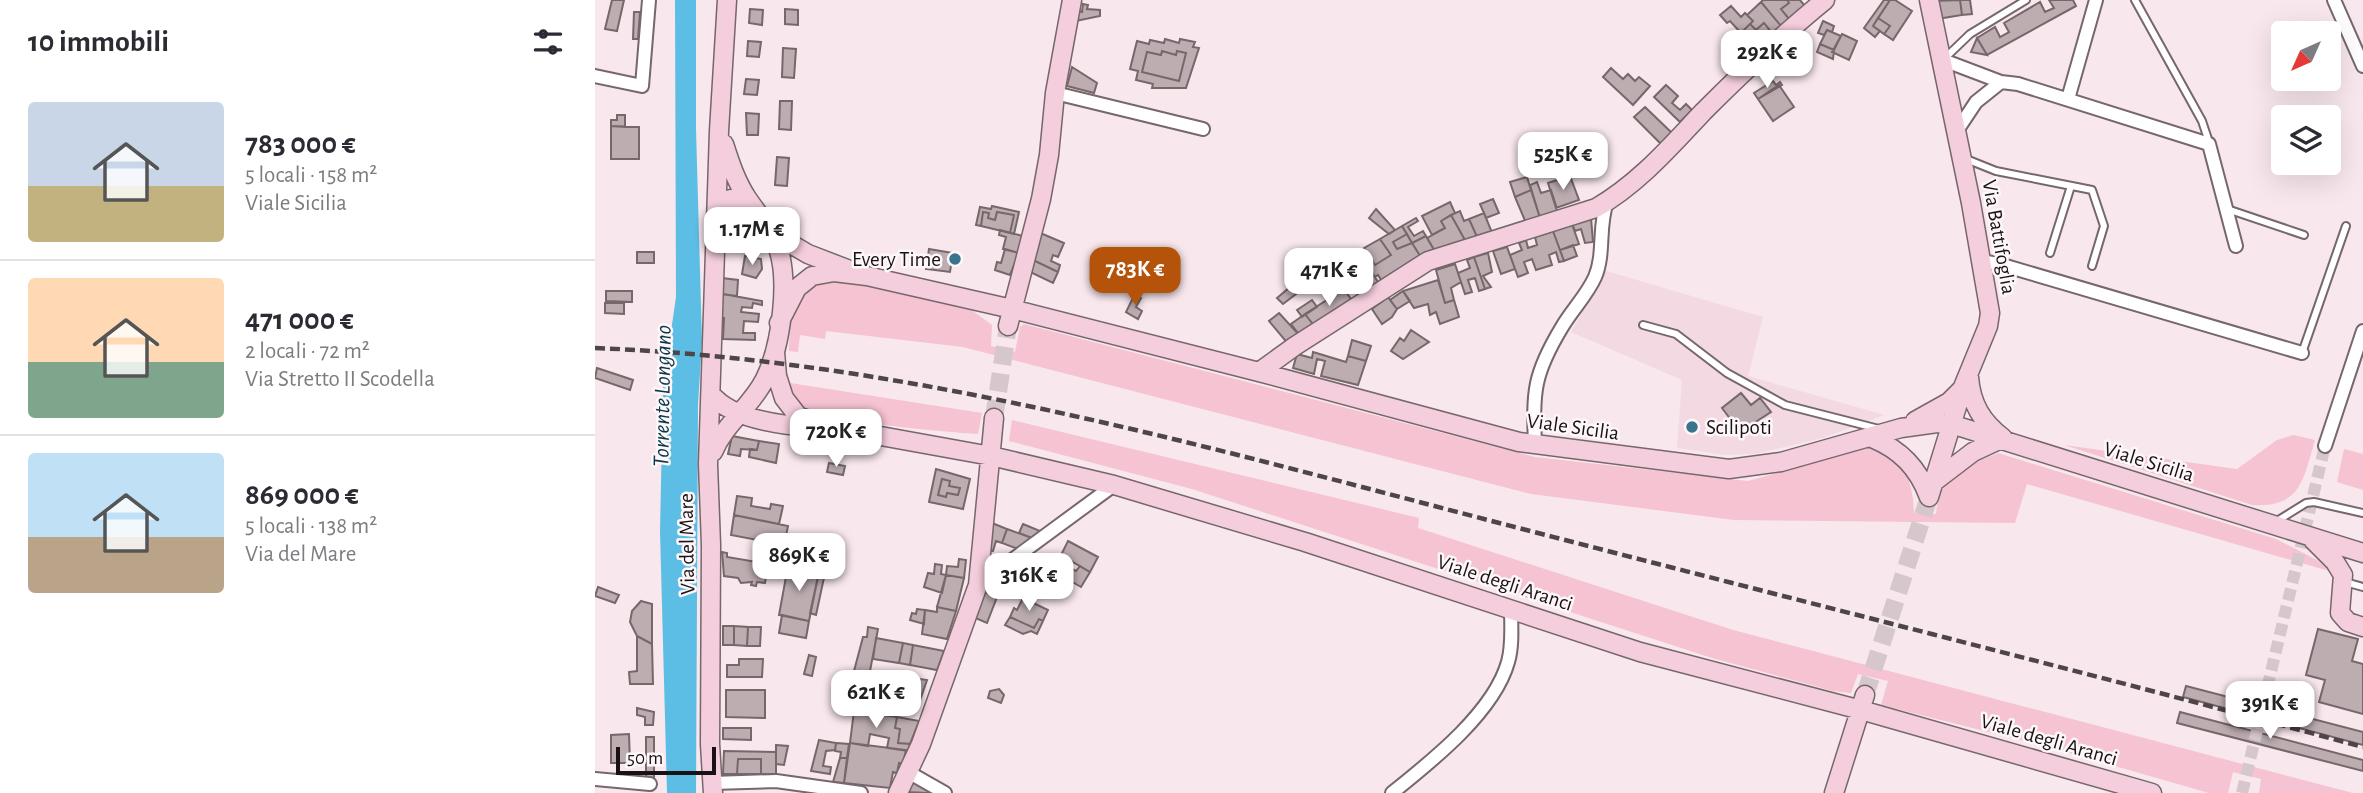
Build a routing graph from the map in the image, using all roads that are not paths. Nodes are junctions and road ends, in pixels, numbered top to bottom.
1 (649, 0) edge
2 (727, 0) edge
3 (1072, 0) edge
4 (1825, 0) edge
5 (1929, 0) edge
6 (2026, 0) edge
7 (2096, 0) edge
8 (2135, 0) edge
9 (2334, 0) edge
10 (2362, 59) edge
11 (1943, 60) junction
12 (595, 76) edge
13 (2001, 82) junction
14 (1055, 93) junction
15 (2068, 99) junction
16 (1203, 129) dead end
17 (719, 131) junction
18 (1956, 132) junction
19 (2209, 144) junction
20 (1961, 157) junction
21 (2071, 186) junction
22 (717, 202) junction
23 (1607, 202) junction
24 (2227, 209) junction
25 (767, 225) junction
26 (2346, 226) dead end
27 (2304, 234) dead end
28 (2236, 246) dead end
29 (2050, 253) dead end
30 (1980, 261) junction
31 (2092, 266) dead end
32 (867, 276) junction
33 (1010, 318) junction
34 (779, 323) junction
35 (1643, 325) dead end
36 (2363, 331) edge
37 (775, 352) junction
38 (2302, 353) joint
39 (1259, 372) junction
40 (1966, 381) junction
41 (711, 394) junction
42 (739, 412) junction
43 (994, 418) tunnel mouth
44 (1951, 425) junction
45 (842, 429) junction
46 (1896, 430) junction
47 (1872, 438) junction
48 (2005, 441) junction
49 (1535, 446) junction
50 (2325, 446) tunnel mouth
51 (991, 456) junction
52 (708, 464) junction
53 (1114, 485) junction
54 (1932, 489) junction
55 (2363, 513) edge
56 (2273, 524) junction
57 (2311, 537) junction
58 (2363, 553) edge
59 (2343, 581) junction
60 (978, 585) junction
61 (2363, 587) edge
62 (1511, 608) junction
63 (2363, 627) edge
64 (1863, 703) junction
65 (908, 772) junction
66 (595, 779) edge
67 (650, 784) dead end
68 (713, 788) edge
69 (861, 793) edge
70 (898, 793) edge
71 (945, 793) edge
72 (1392, 793) edge
73 (1834, 793) edge
74 (2152, 793) edge

1 - 12 street
2 - 17 street, Via del Mare
3 - 14 street
4 - 23 street
5 - 11 street, Via Battifoglia
6 - 11 lane
7 - 15 street
8 - 19 lane
9 - 10 street
11 - 13 street
11 - 18 street, Via Battifoglia
13 - 15 street
13 - 18 street
14 - 16 street
14 - 33 street
15 - 19 street
17 - 22 street, Via del Mare
17 - 25 street
18 - 20 street, Via Battifoglia
19 - 24 street
20 - 21 lane
20 - 30 street, Via Battifoglia
21 - 29 lane
21 - 31 lane
22 - 25 street
22 - 41 street, Via del Mare
23 - 39 street
23 - 49 street
24 - 27 lane
24 - 28 street
25 - 32 street
25 - 34 street
26 - 38 lane
30 - 38 street
30 - 40 street, Via Battifoglia
32 - 33 street, Viale Sicilia
32 - 34 street
33 - 39 street, Viale Sicilia
34 - 37 street
35 - 46 lane
36 - 50 street
37 - 42 street
37 - 45 street
39 - 49 street, Viale Sicilia
40 - 44 street, Via Battifoglia
40 - 46 street
40 - 48 street
41 - 42 street
41 - 52 street, Via del Mare
42 - 45 street
42 - 52 street
43 - 51 street
44 - 46 street, Viale Sicilia
44 - 48 street, Viale Sicilia
44 - 54 street, Via Battifoglia
45 - 51 street, Viale degli Aranci
46 - 47 street, Viale Sicilia
47 - 49 street, Viale Sicilia
47 - 54 street
48 - 54 street
48 - 56 street, Viale Sicilia
51 - 53 street, Viale degli Aranci
51 - 60 street
52 - 68 street, Via del Mare
53 - 60 street
53 - 62 street, Viale degli Aranci
55 - 56 lane
56 - 57 street, Viale Sicilia
57 - 58 street, Viale Sicilia
57 - 59 street, Viale Sicilia
59 - 61 lane
59 - 63 street
60 - 65 street
62 - 64 street, Viale degli Aranci
62 - 72 street
64 - 73 street
64 - 74 street, Viale degli Aranci
65 - 70 street
65 - 71 street
66 - 67 street
68 - 69 street

